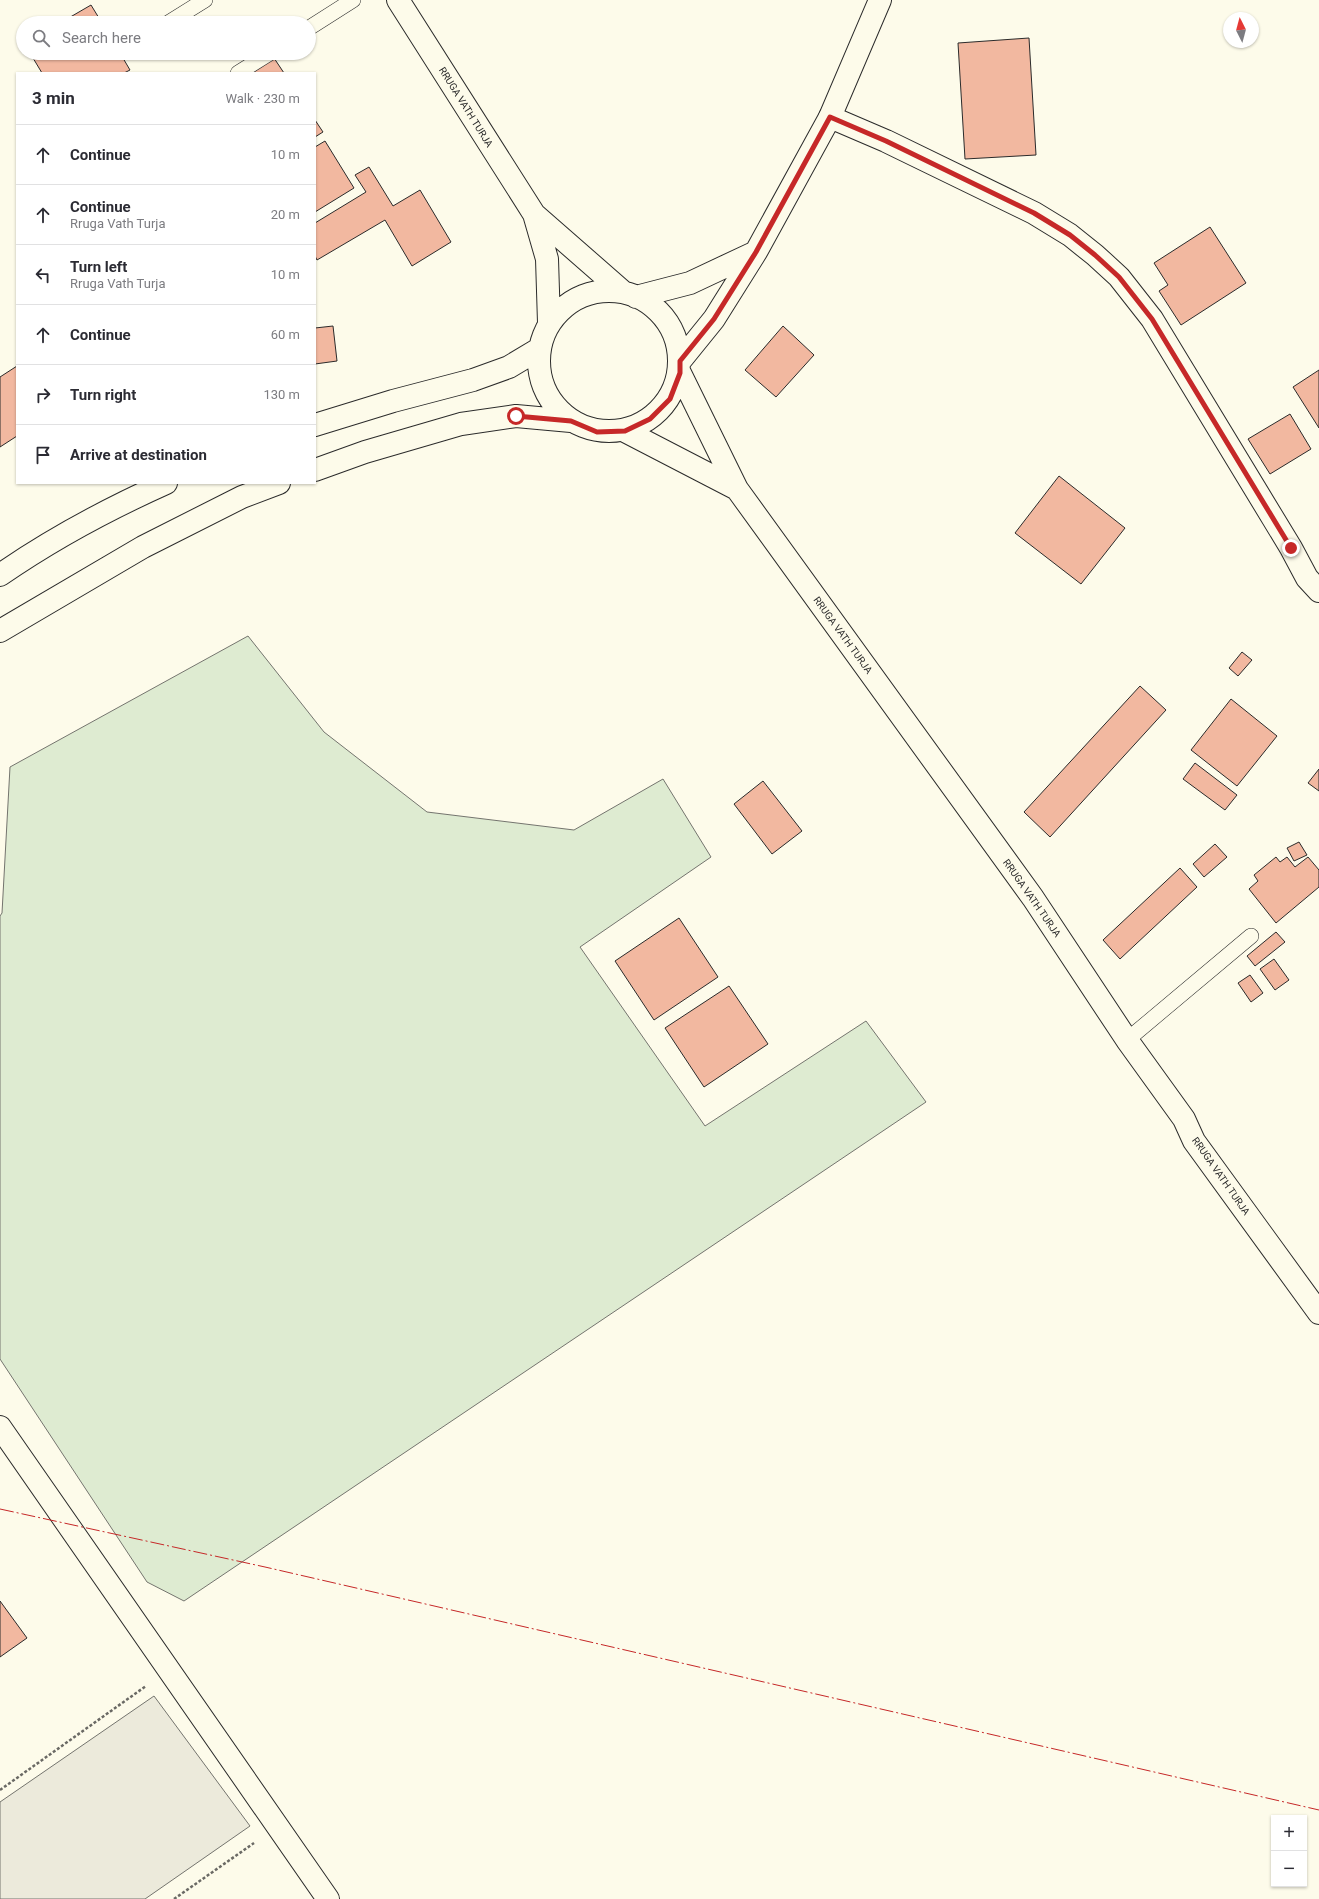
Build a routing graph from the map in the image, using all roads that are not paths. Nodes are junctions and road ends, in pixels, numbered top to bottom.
1 (204, 0) edge
2 (353, 0) edge
3 (398, 0) edge
4 (880, 0) edge
5 (179, 16) edge
6 (316, 24) edge
7 (259, 60) edge
8 (240, 72) edge
9 (830, 117) junction
10 (534, 214) junction
11 (756, 252) junction
12 (629, 294) junction
13 (549, 323) junction
14 (539, 349) junction
15 (680, 367) junction
16 (571, 421) junction
17 (316, 425) edge
18 (625, 431) junction
19 (316, 470) edge
20 (164, 484) edge
21 (276, 484) edge
22 (737, 489) junction
23 (0, 575) edge
24 (1319, 591) edge
25 (0, 631) edge
26 (1251, 936) dead end
27 (1127, 1040) junction
28 (1319, 1313) edge
29 (0, 1427) edge
30 (328, 1899) edge

1 - 5 lane
2 - 6 lane
3 - 10 street, RRUGA VATH TURJA
4 - 9 street
7 - 8 lane
9 - 11 street
9 - 24 street
10 - 12 street, RRUGA VATH TURJA
10 - 13 street, RRUGA VATH TURJA
11 - 12 street
11 - 15 street
12 - 13 street, RRUGA VATH TURJA
12 - 15 street, RRUGA VATH TURJA
13 - 14 street, RRUGA VATH TURJA
14 - 16 street, RRUGA VATH TURJA
14 - 17 street
15 - 18 street, RRUGA VATH TURJA
15 - 22 street, RRUGA VATH TURJA
16 - 18 street, RRUGA VATH TURJA
16 - 19 street
18 - 22 street, RRUGA VATH TURJA
20 - 23 street
21 - 25 street
22 - 27 street, RRUGA VATH TURJA
26 - 27 lane
27 - 28 street, RRUGA VATH TURJA
29 - 30 street

